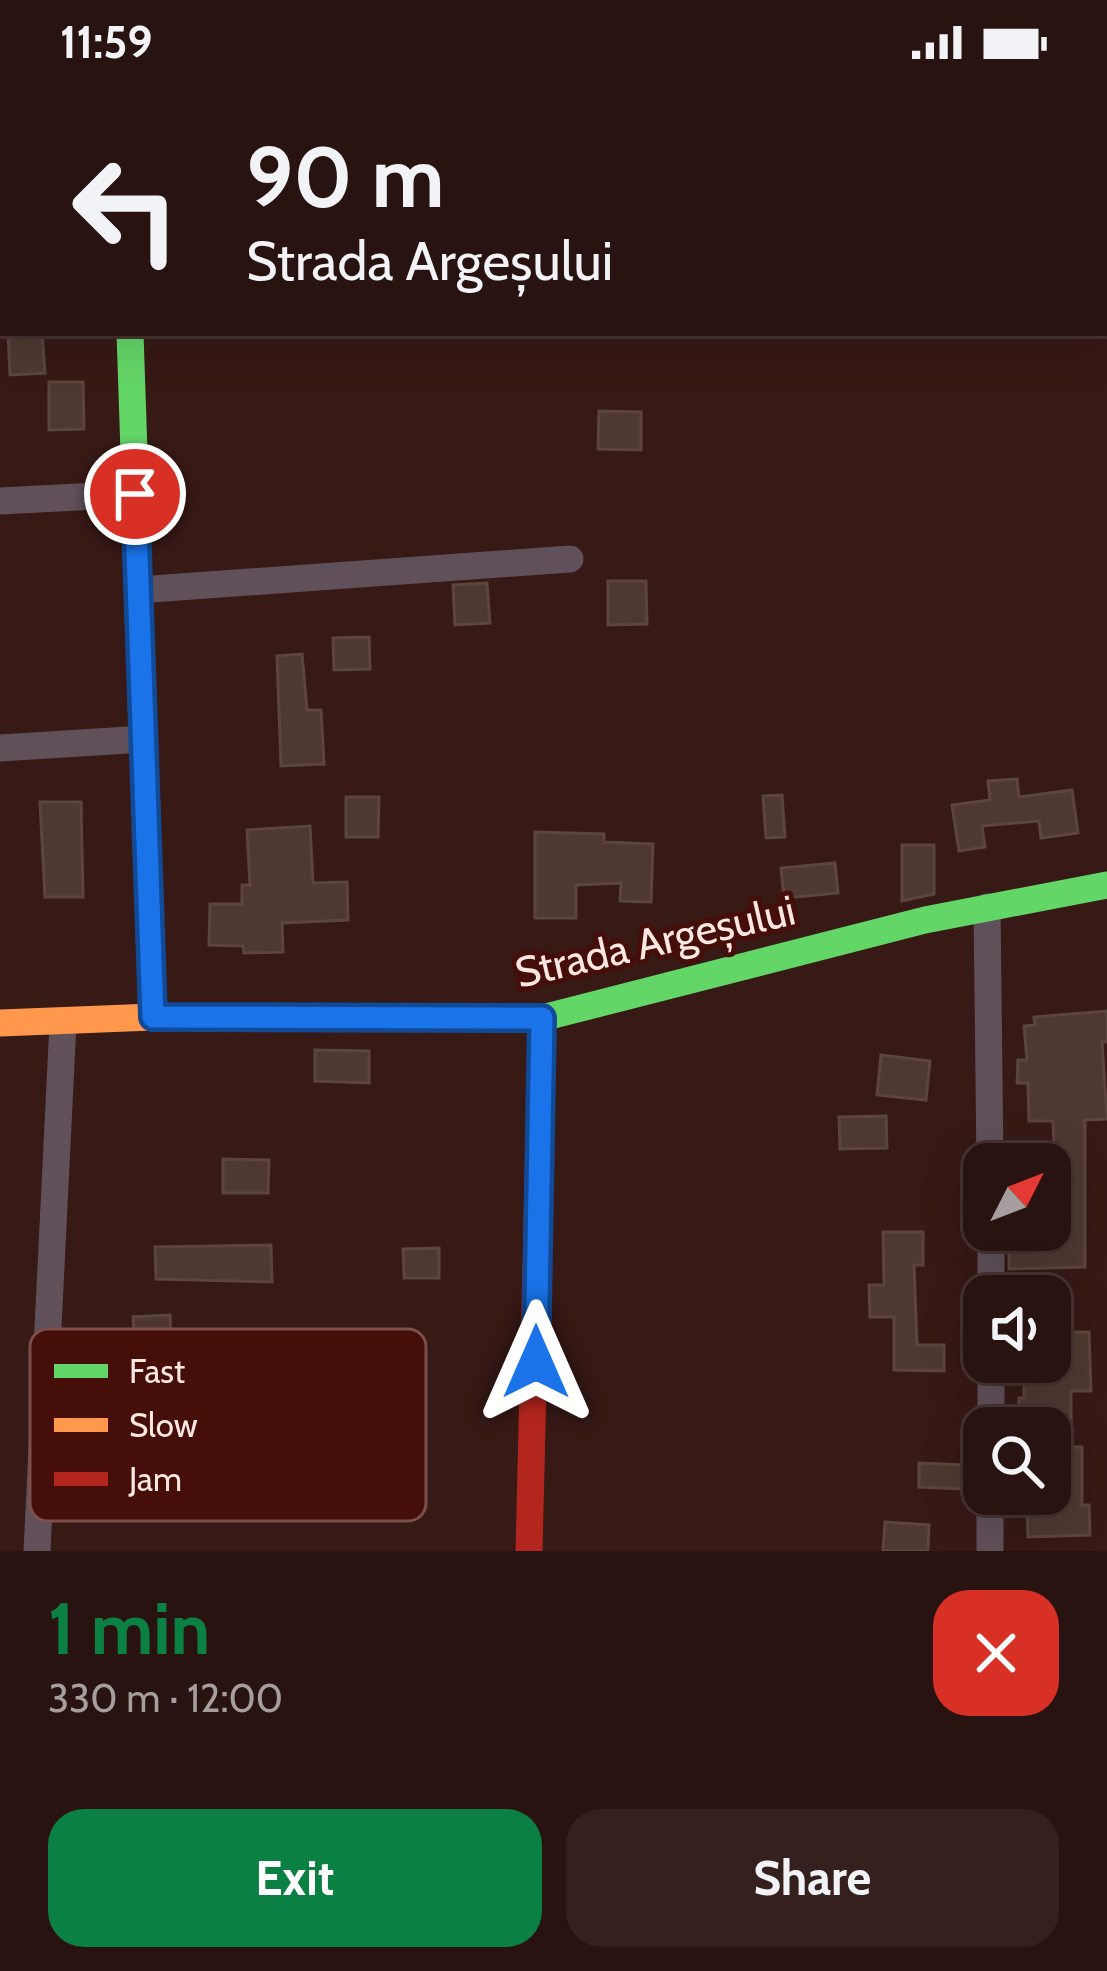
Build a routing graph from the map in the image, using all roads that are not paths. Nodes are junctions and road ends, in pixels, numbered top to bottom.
1 (130, 336) edge
2 (135, 494) junction
3 (0, 501) edge
4 (570, 559) dead end
5 (138, 590) junction
6 (144, 740) junction
7 (0, 748) edge
8 (1107, 885) edge
9 (987, 907) junction
10 (153, 1017) junction
11 (542, 1018) junction
12 (0, 1023) edge
13 (63, 1023) junction
14 (990, 1143) edge
15 (48, 1329) edge
16 (991, 1515) edge
17 (38, 1521) edge
18 (37, 1551) edge
19 (529, 1551) edge
20 (991, 1551) edge

1 - 2 street
2 - 3 street
2 - 5 street
4 - 5 street
5 - 6 street
6 - 7 street
6 - 10 street
8 - 9 street, Strada Argeșului
9 - 11 street, Strada Argeșului
9 - 14 street
10 - 11 street, Strada Argeșului
10 - 13 street, Strada Argeșului
11 - 19 street
12 - 13 street, Strada Argeșului
13 - 15 street
16 - 20 street
17 - 18 street

